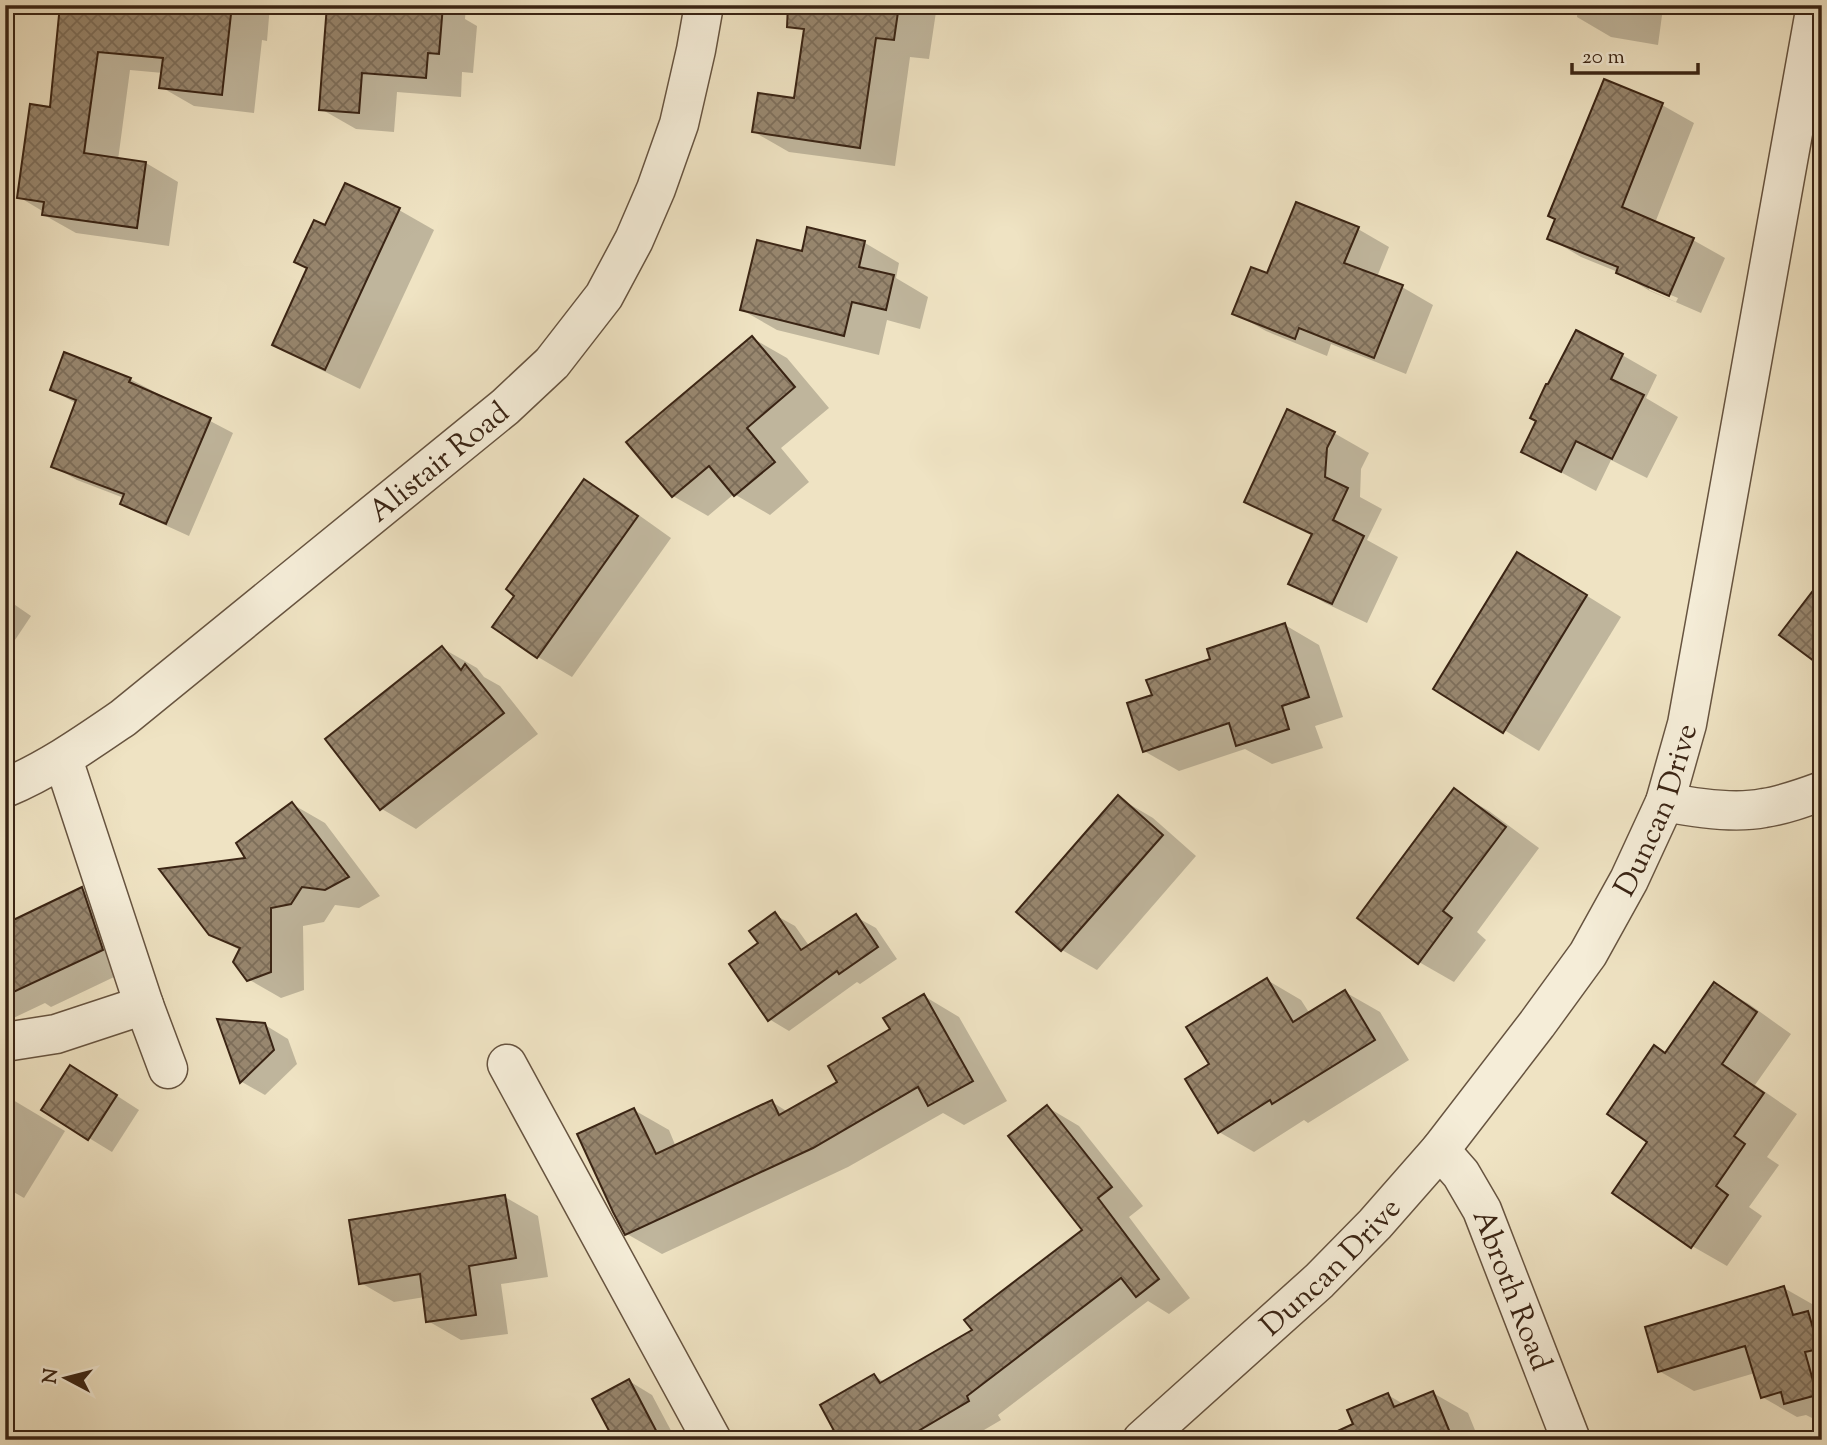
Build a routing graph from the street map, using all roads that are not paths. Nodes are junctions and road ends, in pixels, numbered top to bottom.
1 (704, 5) edge
2 (1816, 5) edge
3 (63, 759) junction
4 (5, 788) edge
5 (1822, 791) edge
6 (1665, 803) junction
7 (144, 1005) junction
8 (5, 1042) edge
9 (507, 1064) dead end
10 (168, 1069) dead end
11 (1440, 1150) junction
12 (712, 1440) edge
13 (1142, 1440) edge
14 (1571, 1440) edge

1 - 3 street, Alistair Road
2 - 6 street, Duncan Drive
3 - 4 street, Alistair Road
3 - 7 street
5 - 6 street
6 - 11 street, Duncan Drive
7 - 8 street
7 - 10 street
9 - 12 street
11 - 13 street, Duncan Drive
11 - 14 street, Abroth Road

